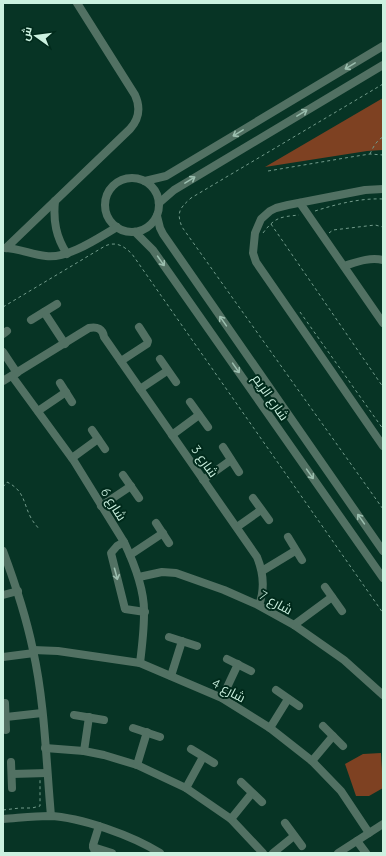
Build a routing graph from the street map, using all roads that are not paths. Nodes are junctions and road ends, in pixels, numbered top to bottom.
1 (77, 3) edge
2 (383, 46) edge
3 (383, 65) edge
4 (145, 181) junction
5 (383, 189) edge
6 (55, 201) junction
7 (159, 203) junction
8 (300, 203) junction
9 (157, 216) junction
10 (117, 228) junction
11 (136, 232) junction
12 (5, 248) edge
13 (67, 254) junction
14 (383, 260) edge
15 (344, 266) junction
16 (57, 304) dead end
17 (44, 312) junction
18 (31, 320) dead end
19 (383, 323) edge
20 (139, 327) dead end
21 (65, 344) junction
22 (3, 352) edge
23 (160, 359) dead end
24 (121, 361) junction
25 (167, 371) junction
26 (14, 374) junction
27 (3, 381) edge
28 (176, 382) dead end
29 (60, 383) dead end
30 (140, 389) junction
31 (66, 392) junction
32 (72, 402) dead end
33 (190, 402) dead end
34 (38, 411) junction
35 (199, 415) junction
36 (208, 427) dead end
37 (92, 430) dead end
38 (172, 434) junction
39 (98, 439) junction
40 (382, 441) edge
41 (223, 447) dead end
42 (106, 449) dead end
43 (72, 458) junction
44 (230, 460) junction
45 (239, 472) dead end
46 (123, 475) dead end
47 (203, 480) junction
48 (131, 486) junction
49 (139, 498) dead end
50 (253, 498) dead end
51 (101, 506) junction
52 (261, 510) junction
53 (269, 520) dead end
54 (156, 523) dead end
55 (237, 527) junction
56 (163, 533) junction
57 (288, 537) dead end
58 (124, 542) junction
59 (170, 543) dead end
60 (3, 551) edge
61 (295, 551) junction
62 (383, 551) edge
63 (130, 555) junction
64 (302, 560) dead end
65 (262, 571) junction
66 (139, 577) junction
67 (383, 578) edge
68 (325, 587) dead end
69 (18, 591) junction
70 (3, 595) edge
71 (332, 597) junction
72 (259, 605) junction
73 (342, 611) dead end
74 (145, 612) junction
75 (294, 625) junction
76 (169, 637) dead end
77 (182, 641) junction
78 (197, 646) dead end
79 (34, 651) junction
80 (3, 657) edge
81 (227, 659) dead end
82 (140, 664) junction
83 (238, 664) junction
84 (251, 671) dead end
85 (171, 676) junction
86 (276, 690) dead end
87 (383, 695) edge
88 (222, 698) junction
89 (288, 699) junction
90 (5, 703) dead end
91 (299, 706) dead end
92 (42, 713) junction
93 (74, 715) dead end
94 (6, 717) junction
95 (89, 717) junction
96 (104, 720) dead end
97 (323, 726) dead end
98 (133, 728) dead end
99 (270, 728) junction
100 (6, 730) dead end
101 (147, 732) junction
102 (333, 736) junction
103 (160, 737) dead end
104 (343, 746) dead end
105 (45, 748) junction
106 (191, 749) dead end
107 (84, 752) junction
108 (203, 757) junction
109 (312, 761) junction
110 (11, 762) dead end
111 (214, 763) dead end
112 (137, 765) junction
113 (12, 774) junction
114 (43, 774) junction
115 (241, 782) dead end
116 (12, 788) dead end
117 (186, 788) junction
118 (252, 793) junction
119 (262, 802) dead end
120 (50, 816) junction
121 (231, 819) junction
122 (3, 820) edge
123 (285, 823) dead end
124 (383, 824) edge
125 (99, 826) junction
126 (369, 833) junction
127 (294, 836) junction
128 (357, 840) junction
129 (302, 846) dead end
130 (94, 850) edge
131 (112, 853) edge
132 (160, 853) edge
133 (263, 853) edge
134 (273, 853) edge
135 (338, 853) edge
136 (366, 853) edge

1 - 6 street
2 -> 4 street
7 -> 3 street
4 - 7 street
4 - 10 street
5 - 8 street
6 - 12 street
6 - 13 street
7 - 9 street
8 - 15 street
8 - 40 street
9 - 11 street
62 -> 9 street, شارع الريم
10 - 11 street
10 - 13 street
11 -> 67 street, شارع الريم
12 - 13 street
14 - 15 street
15 - 19 street
16 - 17 street
17 - 18 street
17 - 21 street
20 - 24 street
21 - 24 street, شارع 3
21 - 26 street
22 - 26 street, شارع 6
23 - 25 street
24 - 30 street, شارع 3
25 - 28 street
25 - 30 street
26 - 27 street
26 - 34 street, شارع 6
29 - 31 street
30 - 38 street, شارع 3
31 - 32 street
31 - 34 street
33 - 35 street
34 - 43 street, شارع 6
35 - 36 street
35 - 38 street
37 - 39 street
38 - 47 street, شارع 3
39 - 42 street
39 - 43 street
41 - 44 street
43 - 51 street, شارع 6
44 - 45 street
44 - 47 street
46 - 48 street
47 - 55 street, شارع 3
48 - 49 street
48 - 51 street
50 - 52 street
51 - 58 street, شارع 6
52 - 53 street
52 - 55 street
54 - 56 street
55 - 65 street, شارع 3
56 - 59 street
56 - 63 street
57 - 61 street
58 - 63 street, شارع 6
58 -> 74 street
60 - 69 street
61 - 64 street
61 - 65 street
63 - 66 street, شارع 6
65 - 72 street, شارع 3
66 - 72 street, شارع 7
66 - 74 street, شارع 6
68 - 71 street
69 - 70 street
69 - 79 street
71 - 73 street
71 - 75 street
72 - 75 street, شارع 7
74 - 82 street, شارع 6
75 - 87 street, شارع 7
76 - 77 street
77 - 78 street
77 - 85 street
79 - 80 street, شارع 4
79 - 82 street, شارع 4
79 - 92 street
81 - 83 street
82 - 85 street, شارع 4
83 - 84 street
83 - 88 street
85 - 88 street, شارع 4
86 - 89 street
88 - 99 street, شارع 4
89 - 91 street
89 - 99 street
90 - 94 street
92 - 94 street
92 - 105 street
93 - 95 street
94 - 100 street
95 - 96 street
95 - 107 street
97 - 102 street
98 - 101 street
99 - 109 street, شارع 4
101 - 103 street
101 - 112 street
102 - 104 street
102 - 109 street
105 - 107 street
105 - 114 street
106 - 108 street
107 - 112 street
108 - 111 street
108 - 117 street
109 - 126 street, شارع 4
110 - 113 street
112 - 117 street
113 - 114 street
113 - 116 street
114 - 120 street
115 - 118 street
117 - 121 street
118 - 119 street
118 - 121 street
120 - 122 street
120 - 125 street
121 - 133 street
123 - 127 street
124 - 126 street
125 - 130 street
125 - 132 street
126 - 128 street
127 - 129 street
127 - 134 street
128 - 135 street
128 - 136 street
130 - 131 street

